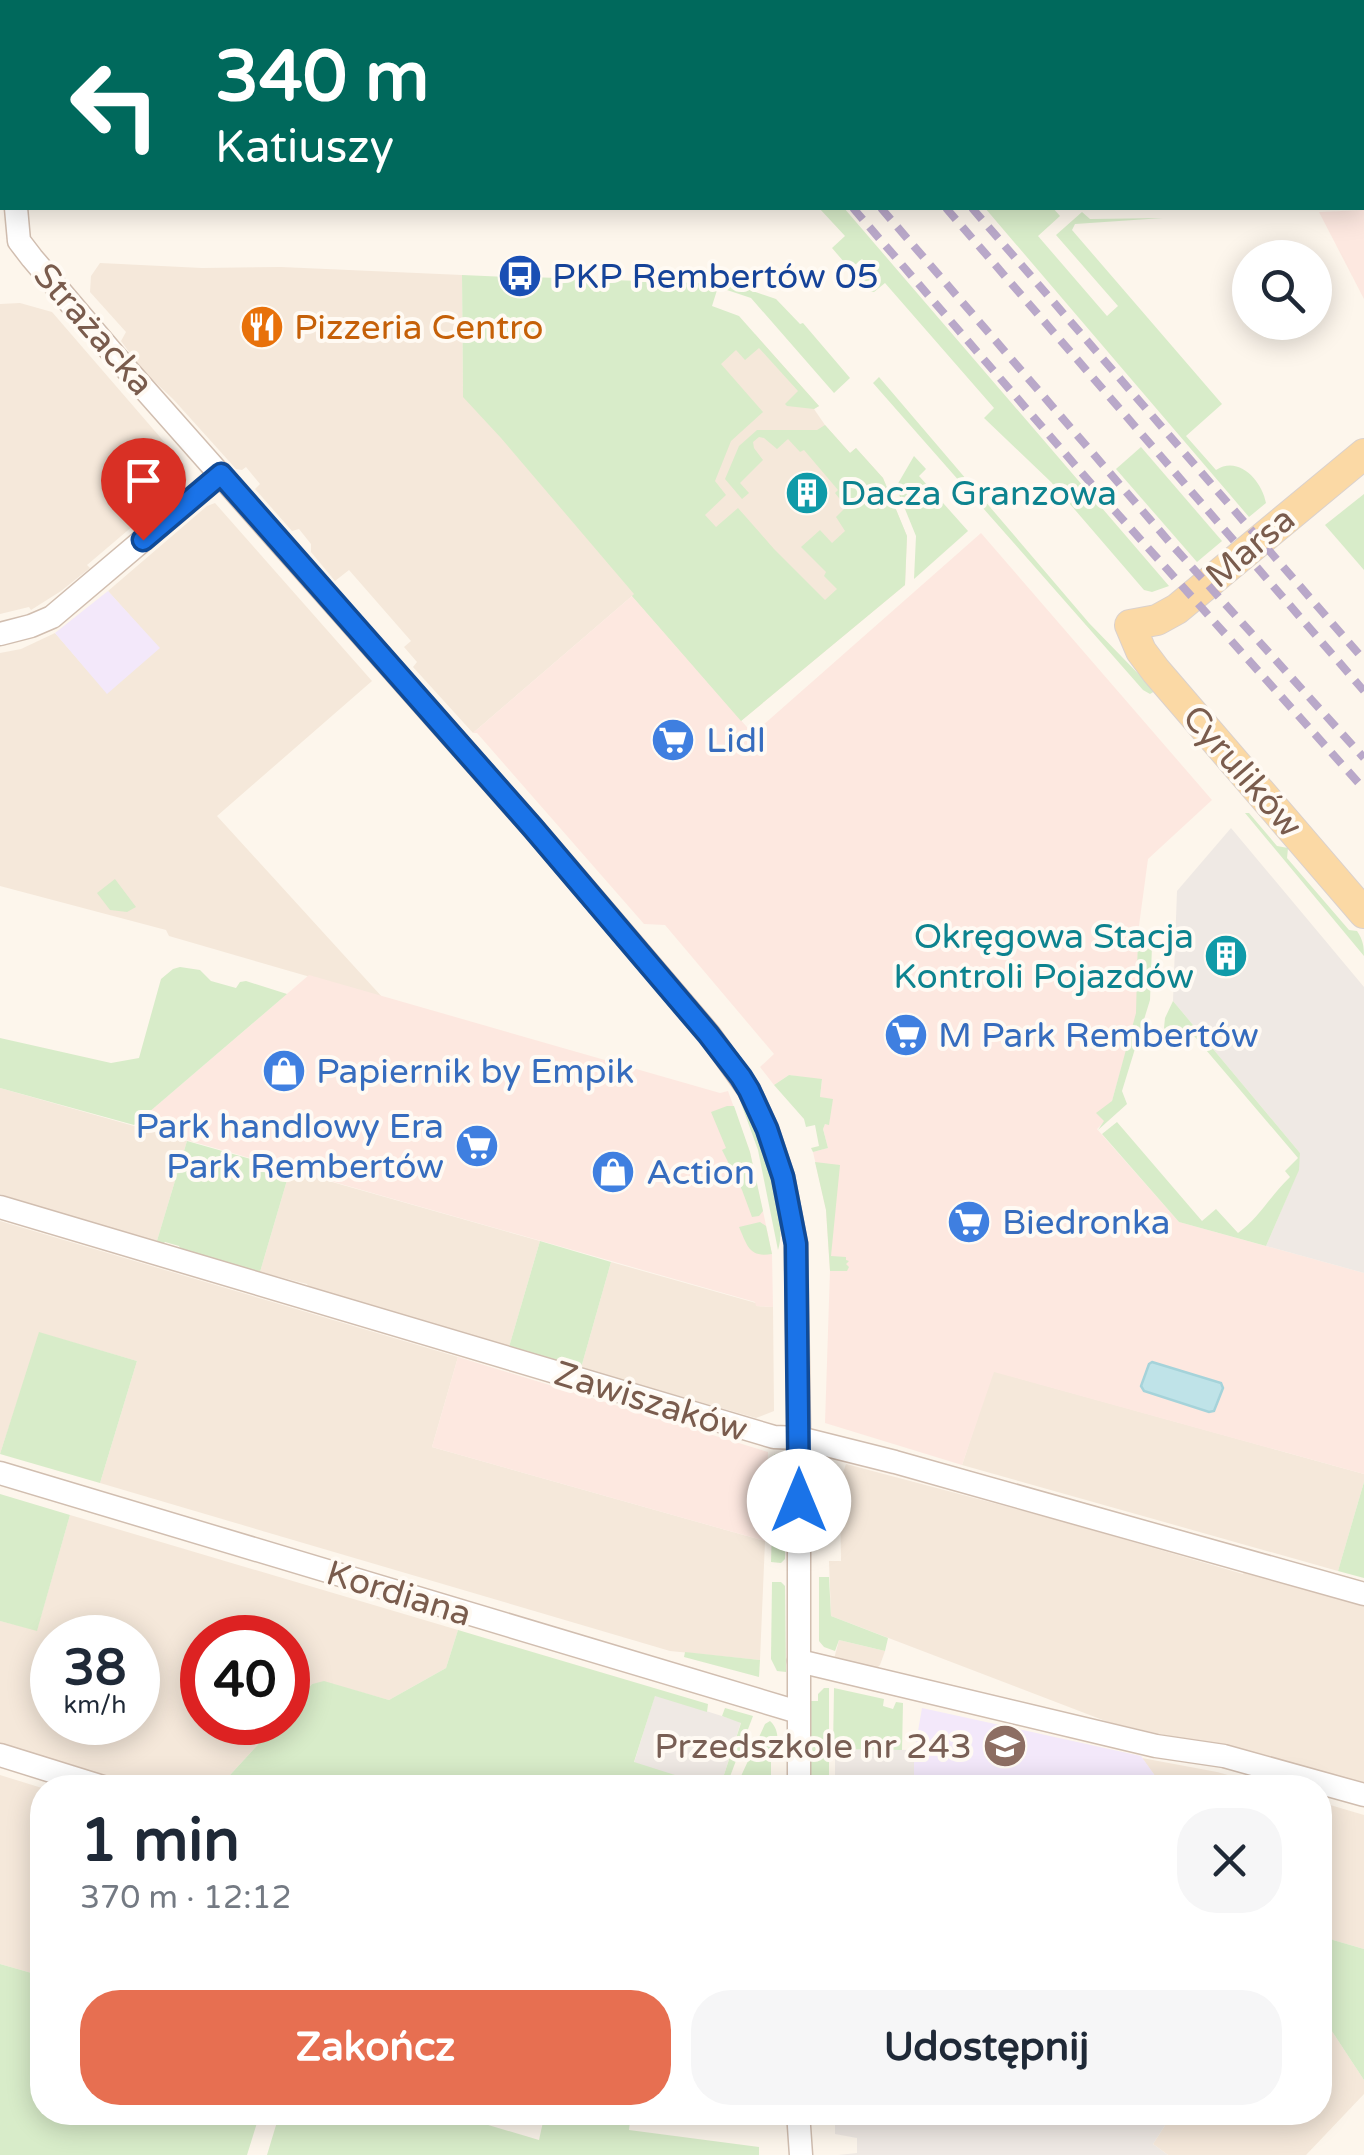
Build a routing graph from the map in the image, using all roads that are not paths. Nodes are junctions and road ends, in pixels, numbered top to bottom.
1 (16, 210) edge
2 (9, 242) edge
3 (1364, 454) edge
4 (221, 474) junction
5 (1130, 624) joint
6 (0, 634) edge
7 (1364, 912) edge
8 (0, 1206) edge
9 (799, 1438) junction
10 (0, 1473) edge
11 (1364, 1594) edge
12 (799, 1661) junction
13 (798, 1712) junction
14 (0, 1755) edge
15 (64, 1775) edge
16 (800, 1775) edge
17 (1290, 1775) edge
18 (1332, 1787) edge
19 (1364, 1796) edge
20 (799, 2125) edge
21 (801, 2155) edge

1 - 2 street, Strażacka
2 - 4 street, Strażacka
3 - 5 main road, Marsa
4 - 6 street
4 - 9 street, Strażacka
5 - 7 main road, Cyrulików
8 - 9 street, Zawiszaków
9 - 11 street, Zawiszaków
9 - 12 street, Strażacka
10 - 13 street, Kordiana
12 - 13 street, Strażacka
12 - 17 street
13 - 16 street, Strażacka
14 - 15 street
18 - 19 street
20 - 21 street

